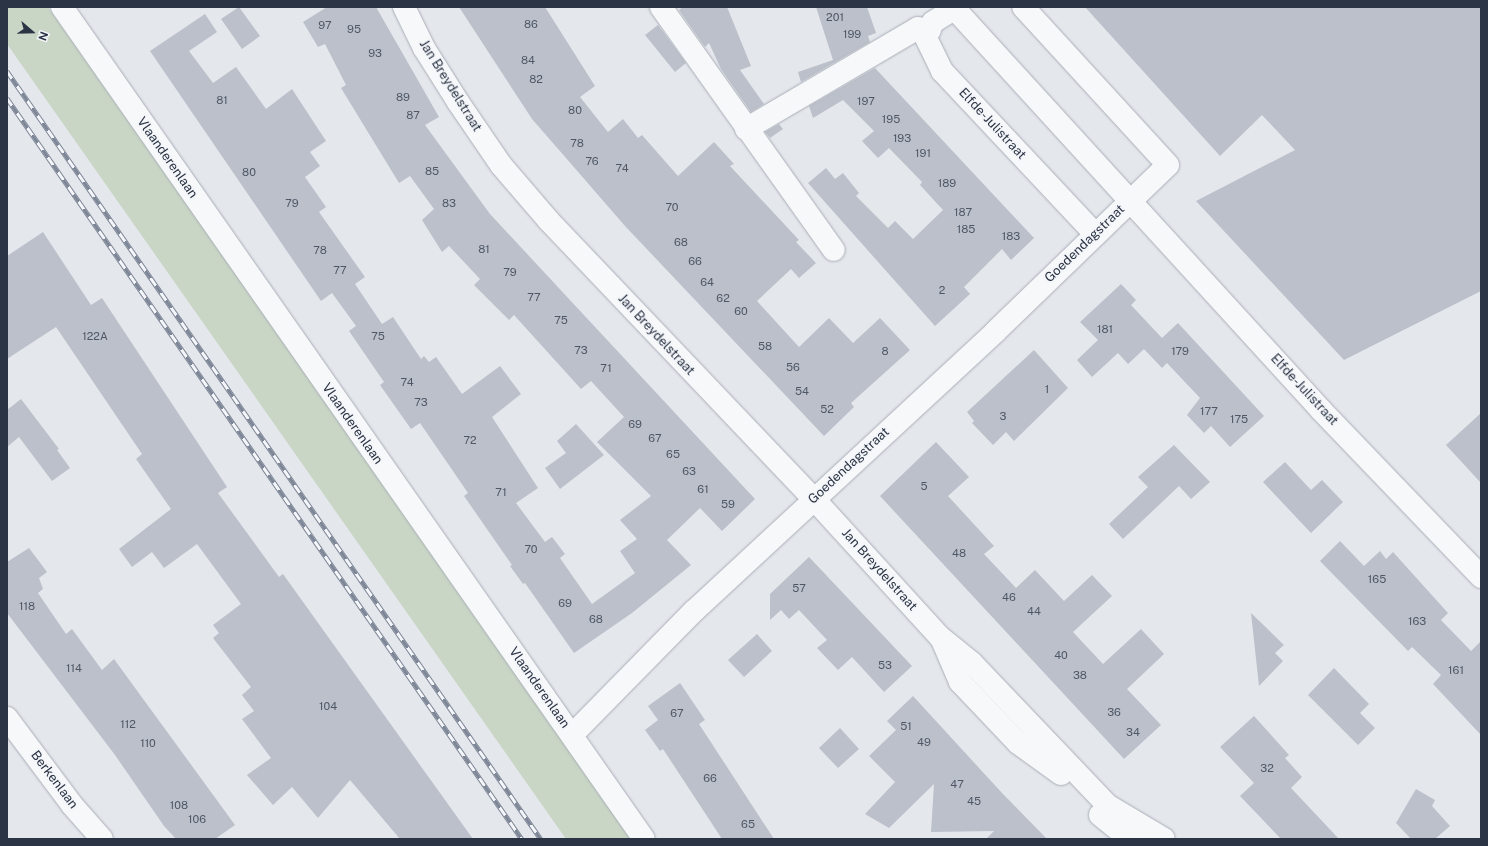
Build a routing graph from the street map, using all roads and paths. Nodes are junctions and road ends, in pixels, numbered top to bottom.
1 (62, 7) edge
2 (404, 7) edge
3 (661, 7) edge
4 (1023, 7) edge
5 (954, 8) edge
6 (930, 30) junction
7 (746, 129) junction
8 (1130, 201) junction
9 (1095, 234) junction
10 (834, 250) dead end
11 (813, 498) junction
12 (1481, 577) edge
13 (940, 637) junction
14 (7, 718) edge
15 (572, 735) junction
16 (102, 839) edge
17 (644, 839) edge
18 (1130, 839) edge
19 (1164, 839) edge

1 - 15 street, Vlaanderenlaan
2 - 11 street, Jan Breydelstraat
3 - 7 street
4 - 8 street
5 - 6 street, Elfde-Julistraat
5 - 8 street, Elfde-Julistraat
6 - 7 street
6 - 9 street, Elfde-Julistraat
7 - 10 street
8 - 9 street, Goedendagstraat
8 - 12 street, Elfde-Julistraat
9 - 11 street, Goedendagstraat
11 - 13 street, Jan Breydelstraat
11 - 15 street, Goedendagstraat
13 - 18 street, Jan Breydelstraat
13 - 19 street, Jan Breydelstraat
14 - 16 street, Berkenlaan
15 - 17 street, Vlaanderenlaan

